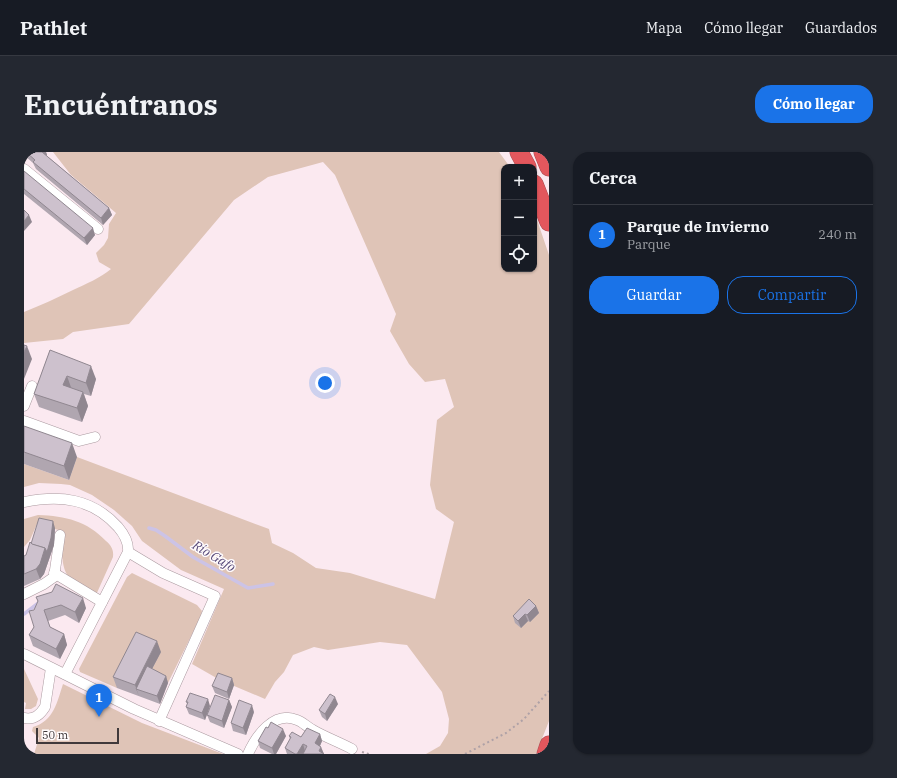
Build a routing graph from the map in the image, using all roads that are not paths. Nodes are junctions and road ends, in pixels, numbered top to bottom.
1 (519, 152) edge
2 (543, 152) edge
3 (525, 164) edge
4 (549, 167) edge
5 (24, 169) edge
6 (537, 192) edge
7 (549, 222) edge
8 (98, 229) dead end
9 (32, 386) dead end
10 (24, 406) edge
11 (24, 421) edge
12 (95, 437) dead end
13 (24, 502) edge
14 (60, 535) dead end
15 (128, 552) junction
16 (54, 573) junction
17 (24, 594) edge
18 (102, 602) junction
19 (24, 654) edge
20 (51, 668) junction
21 (65, 674) junction
22 (24, 718) edge
23 (159, 721) junction
24 (549, 745) edge
25 (352, 748) dead end
26 (238, 754) edge
27 (248, 754) edge
28 (546, 754) edge

1 - 3 highway
2 - 4 highway
5 - 8 street
6 - 7 highway
9 - 10 street
11 - 12 street
13 - 15 street
14 - 16 street
15 - 18 street
15 - 23 street
16 - 17 street
16 - 18 street
18 - 21 street
19 - 20 street
20 - 21 street
20 - 22 street
21 - 23 street
23 - 26 street
24 - 28 highway
25 - 27 street

